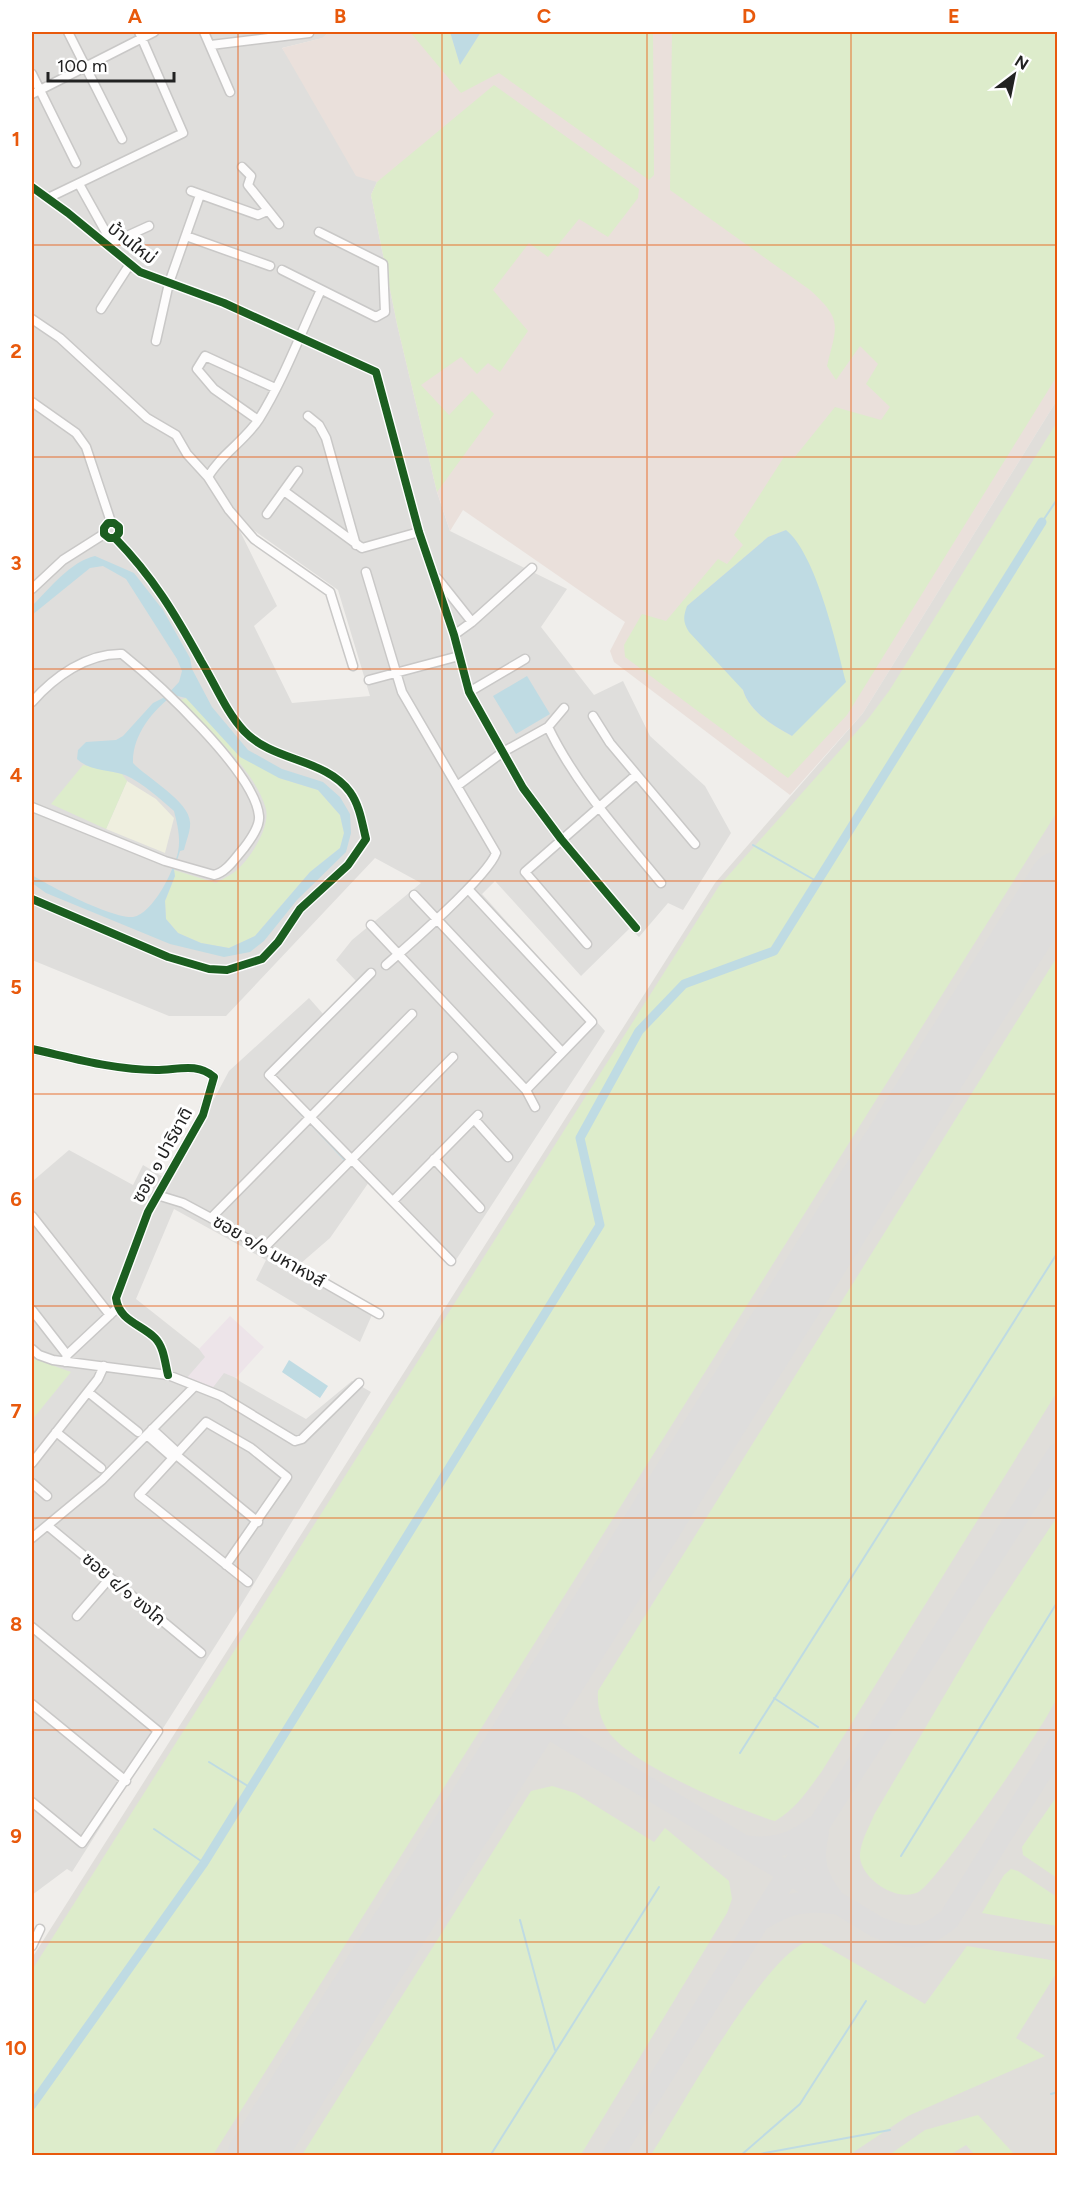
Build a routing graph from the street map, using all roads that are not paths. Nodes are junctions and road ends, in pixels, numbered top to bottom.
1 (68, 32) edge
2 (154, 32) edge
3 (204, 32) edge
4 (309, 33) dead end
5 (140, 34) edge
6 (272, 34) edge
7 (211, 45) junction
8 (85, 66) junction
9 (32, 74) edge
10 (35, 92) edge
11 (231, 92) dead end
12 (122, 139) dead end
13 (76, 163) dead end
14 (242, 167) dead end
15 (79, 184) junction
16 (32, 186) edge
17 (48, 198) junction
18 (267, 211) junction
19 (279, 224) dead end
20 (149, 226) dead end
21 (319, 232) dead end
22 (186, 236) junction
23 (130, 264) junction
24 (270, 266) dead end
25 (282, 270) dead end
26 (170, 283) junction
27 (321, 290) junction
28 (101, 309) dead end
29 (32, 319) edge
30 (298, 338) junction
31 (156, 341) dead end
32 (275, 388) junction
33 (32, 402) edge
34 (308, 416) dead end
35 (258, 420) junction
36 (298, 471) dead end
37 (207, 477) junction
38 (284, 491) junction
39 (267, 514) dead end
40 (111, 522) junction
41 (419, 532) junction
42 (104, 534) junction
43 (115, 538) junction
44 (356, 545) junction
45 (532, 568) dead end
46 (366, 572) dead end
47 (433, 573) junction
48 (32, 589) edge
49 (472, 622) junction
50 (454, 635) junction
51 (459, 656) junction
52 (525, 659) dead end
53 (353, 666) dead end
54 (395, 673) junction
55 (369, 680) dead end
56 (469, 692) junction
57 (32, 702) edge
58 (564, 708) dead end
59 (593, 716) dead end
60 (548, 727) junction
61 (503, 752) junction
62 (636, 775) junction
63 (457, 786) junction
64 (32, 807) edge
65 (599, 807) junction
66 (561, 839) junction
67 (696, 844) dead end
68 (661, 883) dead end
69 (468, 889) junction
70 (414, 895) dead end
71 (32, 899) edge
72 (435, 918) junction
73 (371, 926) dead end
74 (636, 928) dead end
75 (587, 944) dead end
76 (398, 954) junction
77 (386, 965) dead end
78 (371, 973) dead end
79 (412, 1014) dead end
80 (32, 1049) edge
81 (562, 1052) junction
82 (453, 1057) dead end
83 (526, 1090) junction
84 (535, 1107) dead end
85 (310, 1117) junction
86 (508, 1157) dead end
87 (352, 1159) junction
88 (434, 1159) junction
89 (157, 1195) junction
90 (393, 1201) junction
91 (480, 1208) dead end
92 (32, 1216) edge
93 (211, 1218) junction
94 (263, 1249) junction
95 (451, 1261) dead end
96 (117, 1308) junction
97 (32, 1310) edge
98 (380, 1314) dead end
99 (110, 1315) junction
100 (32, 1348) edge
101 (66, 1359) junction
102 (104, 1366) junction
103 (168, 1375) junction
104 (359, 1383) dead end
105 (194, 1387) junction
106 (88, 1392) junction
107 (56, 1432) junction
108 (138, 1432) dead end
109 (150, 1432) junction
110 (175, 1455) junction
111 (32, 1463) edge
112 (101, 1468) dead end
113 (32, 1483) edge
114 (47, 1496) dead end
115 (258, 1522) junction
116 (48, 1526) junction
117 (32, 1538) edge
118 (226, 1564) junction
119 (110, 1578) junction
120 (248, 1582) dead end
121 (77, 1617) dead end
122 (32, 1627) edge
123 (201, 1653) dead end
124 (32, 1704) edge
125 (126, 1781) junction
126 (32, 1802) edge

1 - 8 street
2 - 5 street
3 - 7 street
4 - 6 street
5 - 8 street
5 - 15 street
6 - 7 street
7 - 11 street
8 - 10 street
8 - 12 street
9 - 10 street
10 - 13 street
14 - 18 street
15 - 17 street
15 - 20 street
16 - 17 street, บ้านใหม่
17 - 23 street, บ้านใหม่
18 - 19 street
18 - 22 street
21 - 27 street
22 - 24 street
22 - 26 street
23 - 26 street, บ้านใหม่
23 - 28 street
25 - 27 street
26 - 30 street, บ้านใหม่
26 - 31 street
27 - 30 street
29 - 37 street
30 - 32 street
30 - 41 street, บ้านใหม่
32 - 35 street
32 - 35 street
33 - 40 street
34 - 44 street
35 - 37 street
36 - 38 street
37 - 53 street
38 - 39 street
38 - 44 street
40 - 42 street
40 - 43 street
41 - 44 street
41 - 47 street
42 - 43 street
42 - 48 street
43 - 71 street
45 - 49 street
46 - 54 street
47 - 49 street
47 - 50 street
49 - 50 street
50 - 51 street
51 - 54 street
51 - 56 street
52 - 56 street
54 - 55 street
54 - 63 street
56 - 61 street
57 - 64 street
58 - 60 street
59 - 62 street
60 - 61 street
60 - 65 street
61 - 63 street
61 - 66 street
62 - 65 street
62 - 67 street
63 - 69 street
65 - 66 street
65 - 68 street
66 - 74 street
66 - 75 street
69 - 72 street
69 - 81 street
70 - 72 street
72 - 76 street
72 - 81 street
73 - 76 street
76 - 77 street
76 - 83 street
78 - 85 street
79 - 85 street
80 - 89 street, ซอย ๑ ปาริชาติ
81 - 83 street
82 - 87 street
83 - 84 street
85 - 87 street
85 - 93 street
86 - 88 street
87 - 90 street
87 - 94 street
88 - 90 street
88 - 91 street
89 - 93 street, ซอย ๑/๑ มหาหงส์
89 - 96 street, ซอย ๑ ปาริชาติ
90 - 95 street
92 - 99 street
93 - 94 street, ซอย ๑/๑ มหาหงส์
94 - 98 street, ซอย ๑/๑ มหาหงส์
96 - 99 street
96 - 103 street
97 - 101 street
99 - 101 street
100 - 101 street
101 - 102 street
102 - 103 street
102 - 106 street
103 - 105 street
104 - 105 street
105 - 109 street
106 - 107 street
106 - 108 street
107 - 111 street
107 - 112 street
109 - 110 street
109 - 116 street
110 - 115 street
110 - 115 street
110 - 118 street
113 - 114 street
115 - 118 street
116 - 117 street
116 - 119 street, ซอย ๔/๑ ฃงโก
118 - 120 street
119 - 121 street
119 - 123 street, ซอย ๔/๑ ฃงโก
122 - 125 street
124 - 125 street
125 - 126 street

